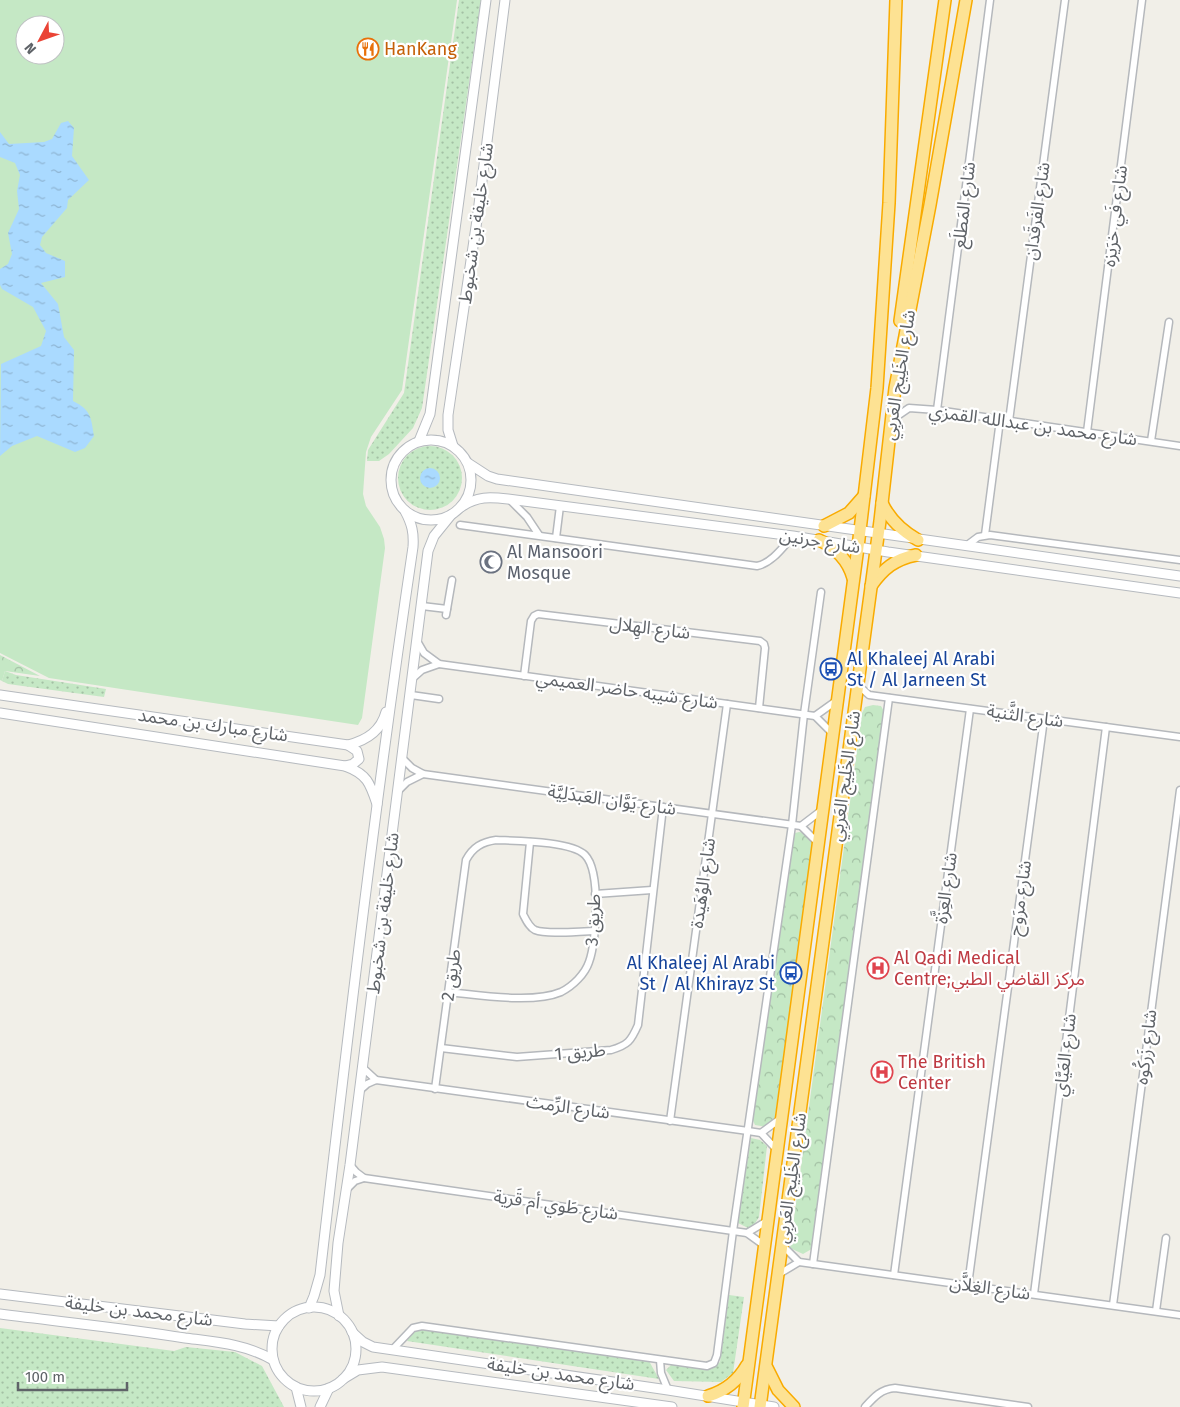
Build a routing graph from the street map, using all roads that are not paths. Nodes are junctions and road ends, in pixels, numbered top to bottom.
1 (486, 0) edge
2 (505, 0) edge
3 (896, 0) edge
4 (945, 0) edge
5 (966, 0) edge
6 (990, 0) edge
7 (1065, 0) edge
8 (1142, 0) edge
9 (1169, 322) dead end
10 (895, 388) junction
11 (937, 410) junction
12 (1000, 420) junction
13 (1009, 421) junction
14 (890, 422) junction
15 (1087, 432) junction
16 (419, 441) junction
17 (1151, 441) junction
18 (453, 446) junction
19 (1180, 446) edge
20 (468, 463) junction
21 (865, 494) junction
22 (508, 499) junction
23 (882, 502) junction
24 (560, 506) junction
25 (461, 507) junction
26 (405, 511) junction
27 (451, 515) junction
28 (527, 517) junction
29 (460, 525) dead end
30 (824, 526) junction
31 (860, 531) junction
32 (520, 533) junction
33 (878, 534) junction
34 (539, 535) junction
35 (793, 536) junction
36 (985, 536) junction
37 (556, 538) junction
38 (819, 540) junction
39 (918, 540) junction
40 (966, 546) junction
41 (858, 547) junction
42 (875, 549) junction
43 (916, 555) junction
44 (1180, 560) edge
45 (1180, 576) edge
46 (452, 580) dead end
47 (853, 581) junction
48 (870, 587) junction
49 (821, 592) dead end
50 (1180, 593) edge
51 (422, 606) junction
52 (417, 641) junction
53 (439, 664) junction
54 (524, 676) junction
55 (413, 678) junction
56 (857, 684) junction
57 (392, 687) junction
58 (0, 695) edge
59 (411, 695) junction
60 (870, 695) junction
61 (889, 698) junction
62 (439, 699) dead end
63 (838, 699) junction
64 (727, 704) junction
65 (854, 706) junction
66 (759, 708) junction
67 (970, 709) junction
68 (0, 713) edge
69 (804, 714) junction
70 (815, 716) junction
71 (1044, 719) junction
72 (1106, 727) junction
73 (833, 735) junction
74 (1180, 737) edge
75 (348, 744) junction
76 (403, 759) junction
77 (345, 766) junction
78 (423, 774) junction
79 (1180, 790) edge
80 (398, 791) junction
81 (378, 806) junction
82 (663, 807) junction
83 (823, 809) junction
84 (713, 814) junction
85 (792, 825) junction
86 (801, 826) junction
87 (530, 842) junction
88 (819, 843) junction
89 (466, 860) joint
90 (652, 890) junction
91 (595, 894) junction
92 (595, 931) junction
93 (448, 992) junction
94 (441, 1048) junction
95 (362, 1067) junction
96 (376, 1080) junction
97 (435, 1089) junction
98 (359, 1091) junction
99 (782, 1117) junction
100 (670, 1121) junction
101 (748, 1131) junction
102 (761, 1133) junction
103 (777, 1151) junction
104 (350, 1165) junction
105 (364, 1178) junction
106 (346, 1190) junction
107 (768, 1220) junction
108 (733, 1231) junction
109 (747, 1233) junction
110 (1166, 1238) dead end
111 (782, 1244) junction
112 (764, 1246) junction
113 (799, 1262) junction
114 (813, 1264) junction
115 (778, 1275) junction
116 (894, 1275) junction
117 (968, 1285) junction
118 (0, 1294) edge
119 (1034, 1294) junction
120 (1112, 1305) junction
121 (309, 1308) junction
122 (1156, 1311) junction
123 (0, 1314) edge
124 (1180, 1314) edge
125 (339, 1316) junction
126 (279, 1326) junction
127 (352, 1332) junction
128 (393, 1349) junction
129 (749, 1359) junction
130 (273, 1360) junction
131 (660, 1360) junction
132 (766, 1366) junction
133 (343, 1379) junction
134 (296, 1387) junction
135 (329, 1388) junction
136 (668, 1390) junction
137 (708, 1396) junction
138 (743, 1405) edge
139 (760, 1406) edge
140 (301, 1407) edge
141 (320, 1407) edge
142 (672, 1407) edge
143 (774, 1407) edge
144 (794, 1407) edge
145 (864, 1407) edge
146 (1028, 1407) edge

1 - 16 main road, شارع خليفة بن شخبوط
2 - 18 main road, شارع خليفة بن شخبوط
3 - 21 highway, شارع الخَلِيج العَربِي
4 - 10 highway
5 - 10 highway, شارع الخَلِيج العَربِي
6 - 11 street, شارع المَطلَع
7 - 13 street, شارع الفَرقَدان
8 - 15 street, شارع فَي خرَيزه
9 - 17 street
10 - 14 highway, شارع الخَلِيج العَربِي
11 - 12 street, شارع محمد بن عبدالله القمزي
11 - 14 street, شارع محمد بن عبدالله القمزي
12 - 13 street, شارع محمد بن عبدالله القمزي
12 - 36 street
13 - 15 street, شارع محمد بن عبدالله القمزي
14 - 23 highway, شارع الخَلِيج العَربِي
15 - 17 street, شارع محمد بن عبدالله القمزي
16 - 18 main road
16 - 26 main road
17 - 19 street, شارع محمد بن عبدالله القمزي
18 - 20 main road
20 - 25 main road
20 - 30 main road, شارع جرنين
21 - 30 highway
21 - 31 highway, شارع الخَلِيج العَربِي
22 - 24 main road, شارع جرنين
22 - 25 main road, شارع جرنين
22 - 28 street
23 - 33 highway, شارع الخَلِيج العَربِي
23 - 39 highway
24 - 35 main road, شارع جرنين
24 - 37 street
25 - 27 main road
26 - 27 main road
26 - 57 main road, شارع خليفة بن شخبوط
27 - 51 main road, شارع خليفة بن شخبوط
28 - 32 street
28 - 34 street
29 - 32 street
30 - 31 main road, شارع جرنين
31 - 33 main road, شارع جرنين
31 - 41 highway, شارع الخَلِيج العَربِي
32 - 34 street
33 - 39 main road, شارع جرنين
33 - 42 highway, شارع الخَلِيج العَربِي
34 - 37 street
35 - 37 street
35 - 38 main road, شارع جرنين
36 - 40 street
36 - 44 street
38 - 41 main road, شارع جرنين
38 - 47 highway
39 - 40 main road, شارع جرنين
40 - 45 main road, شارع جرنين
41 - 42 main road, شارع جرنين
41 - 47 highway, شارع الخَلِيج العَربِي
42 - 43 main road, شارع جرنين
42 - 48 highway, شارع الخَلِيج العَربِي
43 - 48 highway
43 - 50 main road, شارع جرنين
46 - 51 street
47 - 63 highway, شارع الخَلِيج العَربِي
48 - 56 highway, شارع الخَلِيج العَربِي
49 - 69 street
51 - 52 main road, شارع خليفة بن شخبوط
52 - 53 street
52 - 55 main road, شارع خليفة بن شخبوط
53 - 54 street, شارع شيبه حاضر العميمي
53 - 55 street
54 - 64 street, شارع شيبه حاضر العميمي
54 - 66 street, شارع الهِلال
55 - 59 main road, شارع خليفة بن شخبوط
56 - 60 street
56 - 65 highway, شارع الخَلِيج العَربِي
57 - 75 main road, شارع مبارك بن محمد
57 - 81 main road, شارع خليفة بن شخبوط
58 - 75 main road, شارع مبارك بن محمد
59 - 62 street
59 - 76 main road, شارع خليفة بن شخبوط
60 - 61 street, شارع الثَّنية
60 - 65 street
61 - 67 street, شارع الثَّنية
61 - 114 street, شارع الخَلِيج العَربِي
63 - 70 street
63 - 73 highway, شارع الخَلِيج العَربِي
64 - 66 street, شارع شيبه حاضر العميمي
64 - 84 street, شارع الوُهَيدة
65 - 111 highway, شارع الخَلِيج العَربِي
66 - 69 street, شارع شيبه حاضر العميمي
67 - 71 street, شارع الثَّنية
67 - 116 street, شارع العِزَّة
68 - 77 main road, شارع مبارك بن محمد
69 - 70 street, شارع شيبه حاضر العميمي
69 - 85 street
70 - 73 street
71 - 72 street, شارع الثَّنية
71 - 117 street, شارع مرَوح
72 - 74 street, شارع الثَّنية
72 - 119 street, شارع العَيَّاي
73 - 83 highway, شارع الخَلِيج العَربِي
75 - 77 main road
76 - 78 street, شارع يَوَّان العَبدَلِيَّة
76 - 80 main road, شارع خليفة بن شخبوط
77 - 81 main road, شارع مبارك بن محمد
78 - 80 street
78 - 82 street, شارع يَوَّان العَبدَلِيَّة
79 - 120 street, شارع زَركُوه
80 - 95 main road, شارع خليفة بن شخبوط
81 - 121 main road, شارع خليفة بن شخبوط
82 - 84 street, شارع يَوَّان العَبدَلِيَّة
82 - 90 street, طريق 1
83 - 86 street
83 - 88 highway, شارع الخَلِيج العَربِي
84 - 85 street, شارع يَوَّان العَبدَلِيَّة
84 - 100 street, شارع الوُهَيدة
85 - 86 street, شارع يَوَّان العَبدَلِيَّة
85 - 101 street
86 - 88 street
87 - 89 street, طريق 3
87 - 91 street, طريق 3
87 - 92 street
88 - 99 highway, شارع الخَلِيج العَربِي
89 - 93 street, طريق 2
90 - 91 street
90 - 94 street, طريق 1
91 - 92 street, طريق 3
92 - 93 street, طريق 3
93 - 94 street, طريق 2
94 - 97 street, طريق 2
95 - 96 street
95 - 98 main road, شارع خليفة بن شخبوط
96 - 97 street, شارع الرِّمث
96 - 98 street
97 - 100 street, شارع الرِّمث
98 - 104 main road, شارع خليفة بن شخبوط
99 - 102 street
99 - 103 highway, شارع الخَلِيج العَربِي
100 - 101 street, شارع الرِّمث
101 - 102 street, شارع الرِّمث
101 - 108 street
102 - 103 street
103 - 107 highway, شارع الخَلِيج العَربِي
104 - 105 street
104 - 106 main road, شارع خليفة بن شخبوط
105 - 106 street
105 - 108 street, شارع طَوي أم قَرية
106 - 125 main road, شارع خليفة بن شخبوط
107 - 109 street
107 - 112 highway, شارع الخَلِيج العَربِي
108 - 109 street, شارع طَوي أم قَرية
108 - 131 street
109 - 112 street, شارع طَوي أم قَرية
110 - 122 street
111 - 113 street
111 - 115 highway, شارع الخَلِيج العَربِي
112 - 129 highway, شارع الخَلِيج العَربِي
113 - 114 street, شارع الغِلاَّن
113 - 115 street
114 - 116 street, شارع الغِلاَّن
115 - 132 highway, شارع الخَلِيج العَربِي
116 - 117 street, شارع الغِلاَّن
117 - 119 street, شارع الغِلاَّن
118 - 126 main road, شارع محمد بن خليفة
119 - 120 street, شارع الغِلاَّن
120 - 122 street, شارع الغِلاَّن
121 - 125 main road
121 - 126 main road
122 - 124 street, شارع الغِلاَّن
123 - 130 main road, شارع محمد بن خليفة
125 - 127 main road
126 - 130 main road
127 - 128 main road, شارع محمد بن خليفة
127 - 133 main road
128 - 131 street
128 - 136 main road, شارع محمد بن خليفة
129 - 137 highway
129 - 138 highway, شارع الخَلِيج العَربِي
130 - 134 main road
131 - 136 street
132 - 139 highway, شارع الخَلِيج العَربِي
132 - 144 highway
133 - 135 main road
133 - 142 main road, شارع محمد بن خليفة
134 - 135 main road
134 - 140 main road
135 - 141 main road
136 - 137 main road, شارع محمد بن خليفة
137 - 138 main road, شارع محمد بن خليفة
138 - 139 main road, شارع محمد بن خليفة
139 - 143 main road, شارع محمد بن خليفة
145 - 146 street

